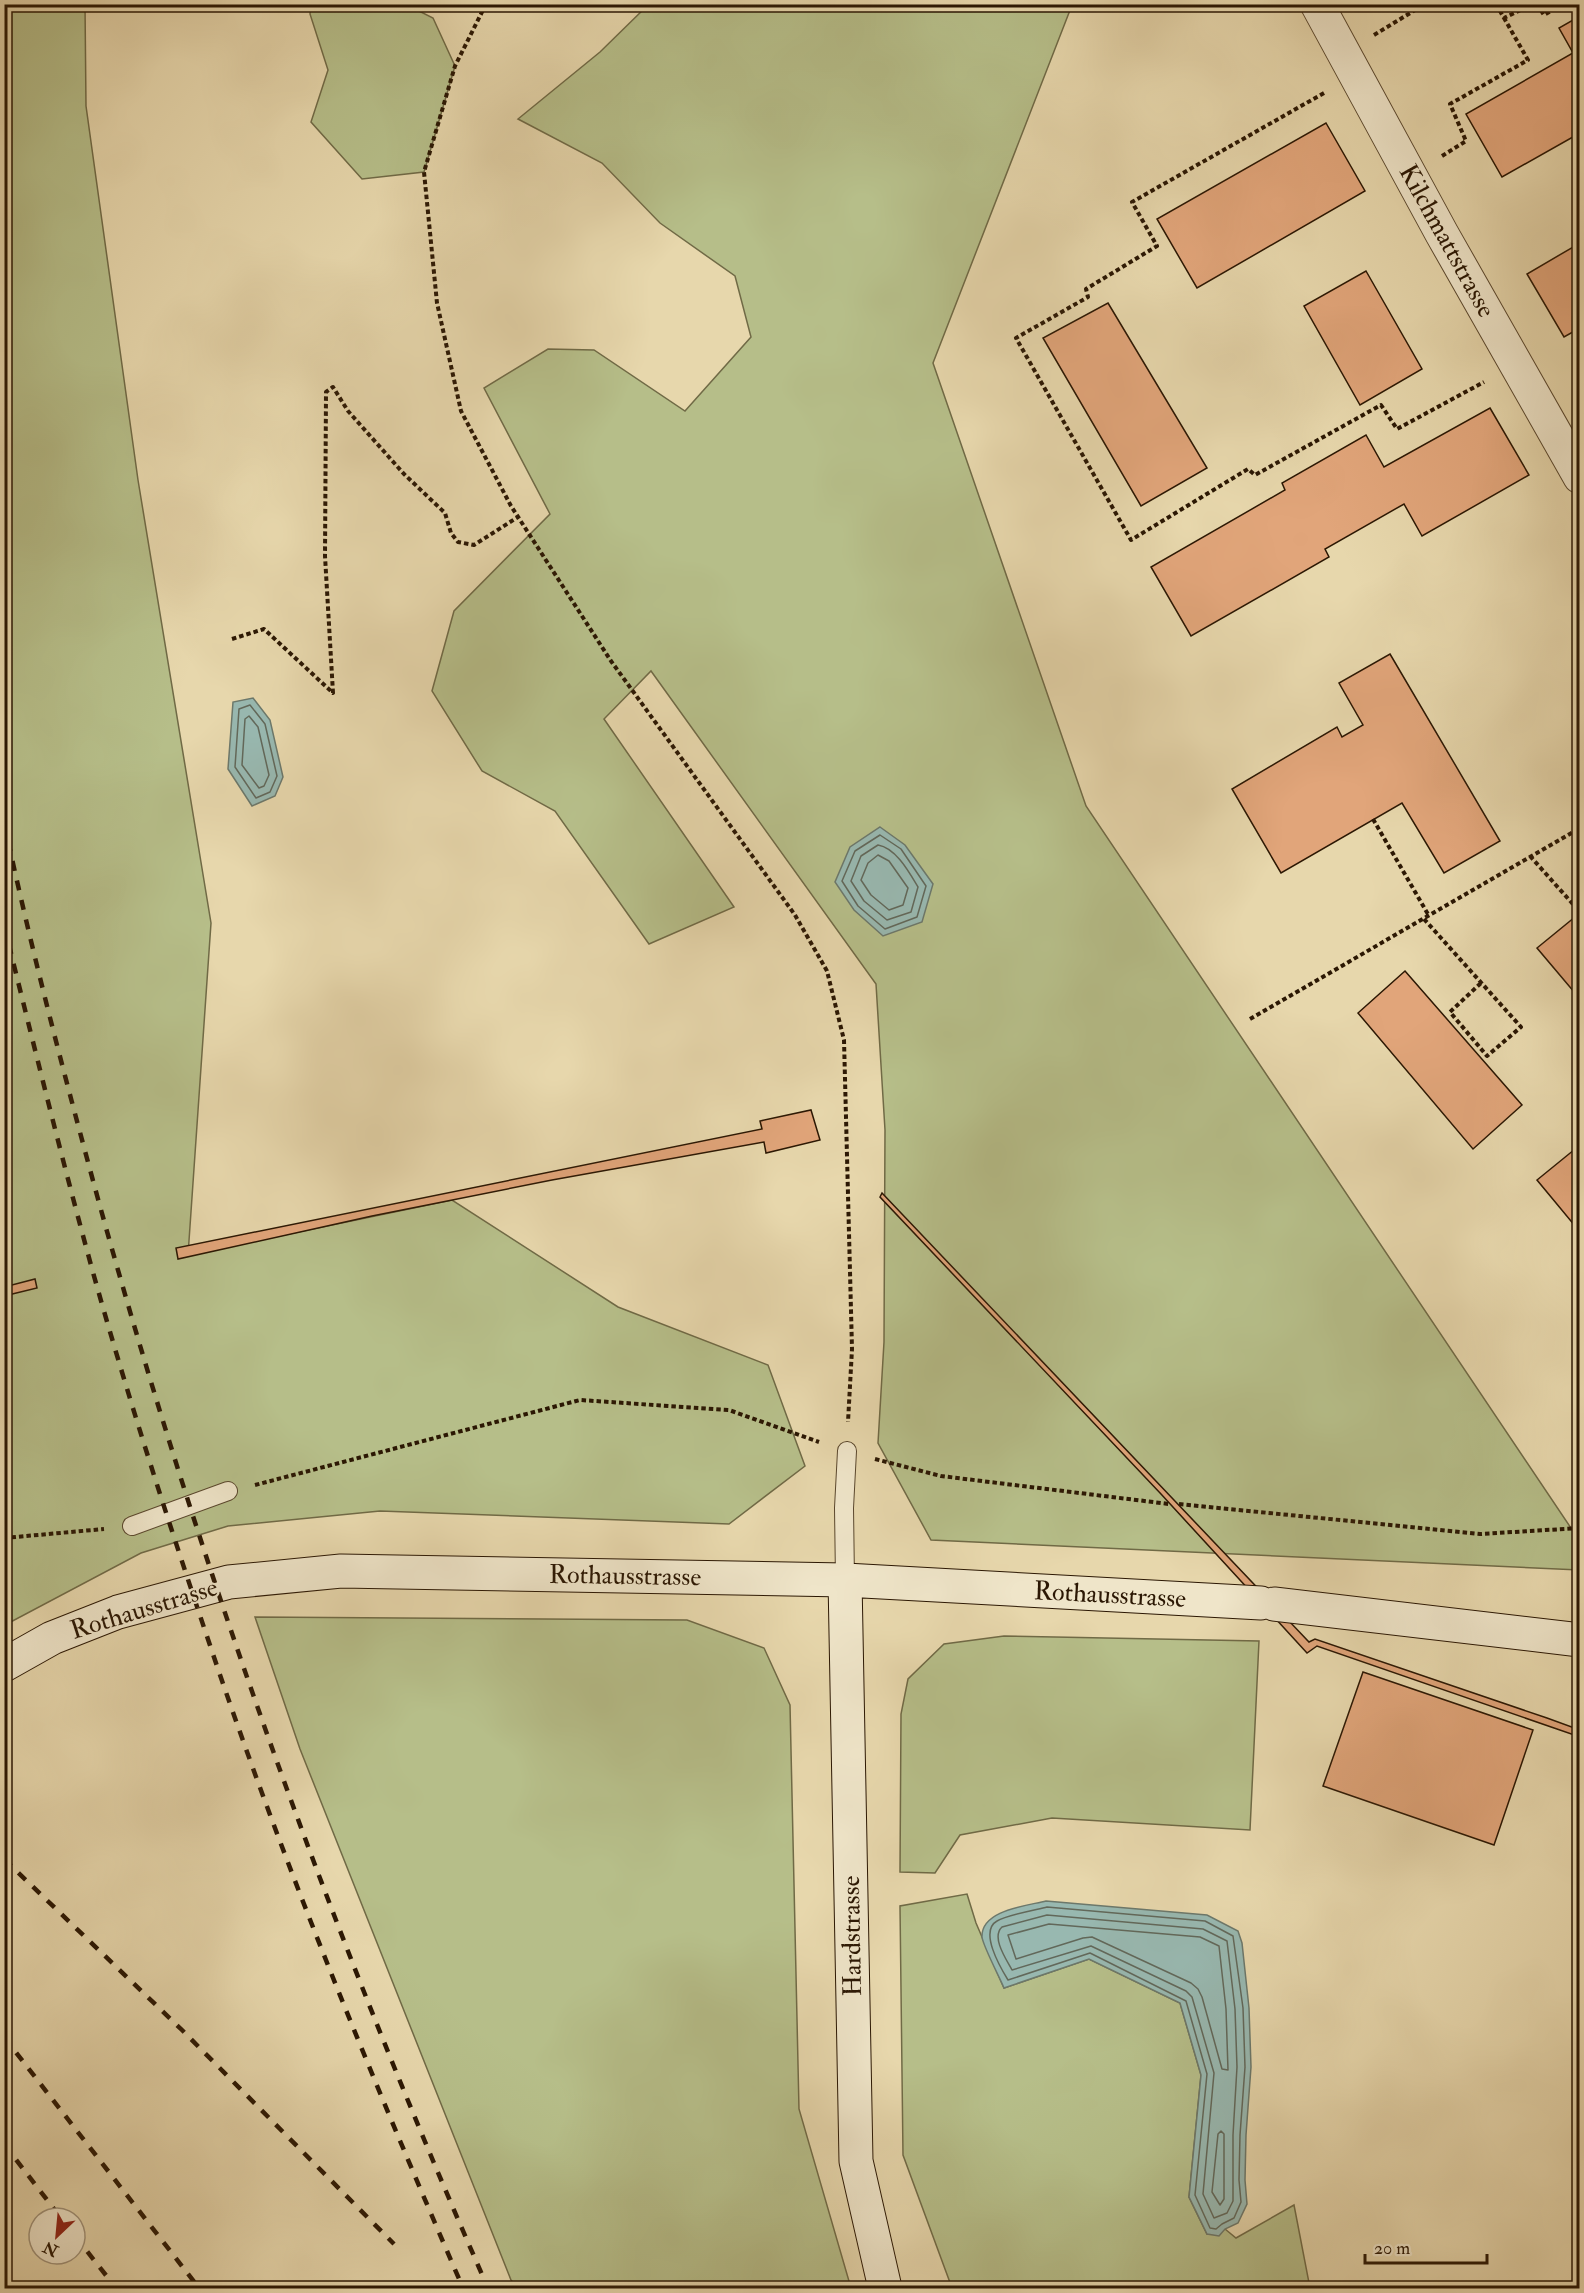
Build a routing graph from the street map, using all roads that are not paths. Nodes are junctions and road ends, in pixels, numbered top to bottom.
1 (1313, 6) edge
2 (1580, 477) edge
3 (847, 1451) road end
4 (228, 1491) road end
5 (132, 1526) road end
6 (845, 1580) junction
7 (1580, 1640) edge
8 (4, 1665) edge
9 (885, 2289) edge

1 - 2 street, Kilchmattstrasse
3 - 6 lane
4 - 5 lane
6 - 7 street, Rothausstrasse
6 - 8 street, Rothausstrasse
6 - 9 street, Hardstrasse

